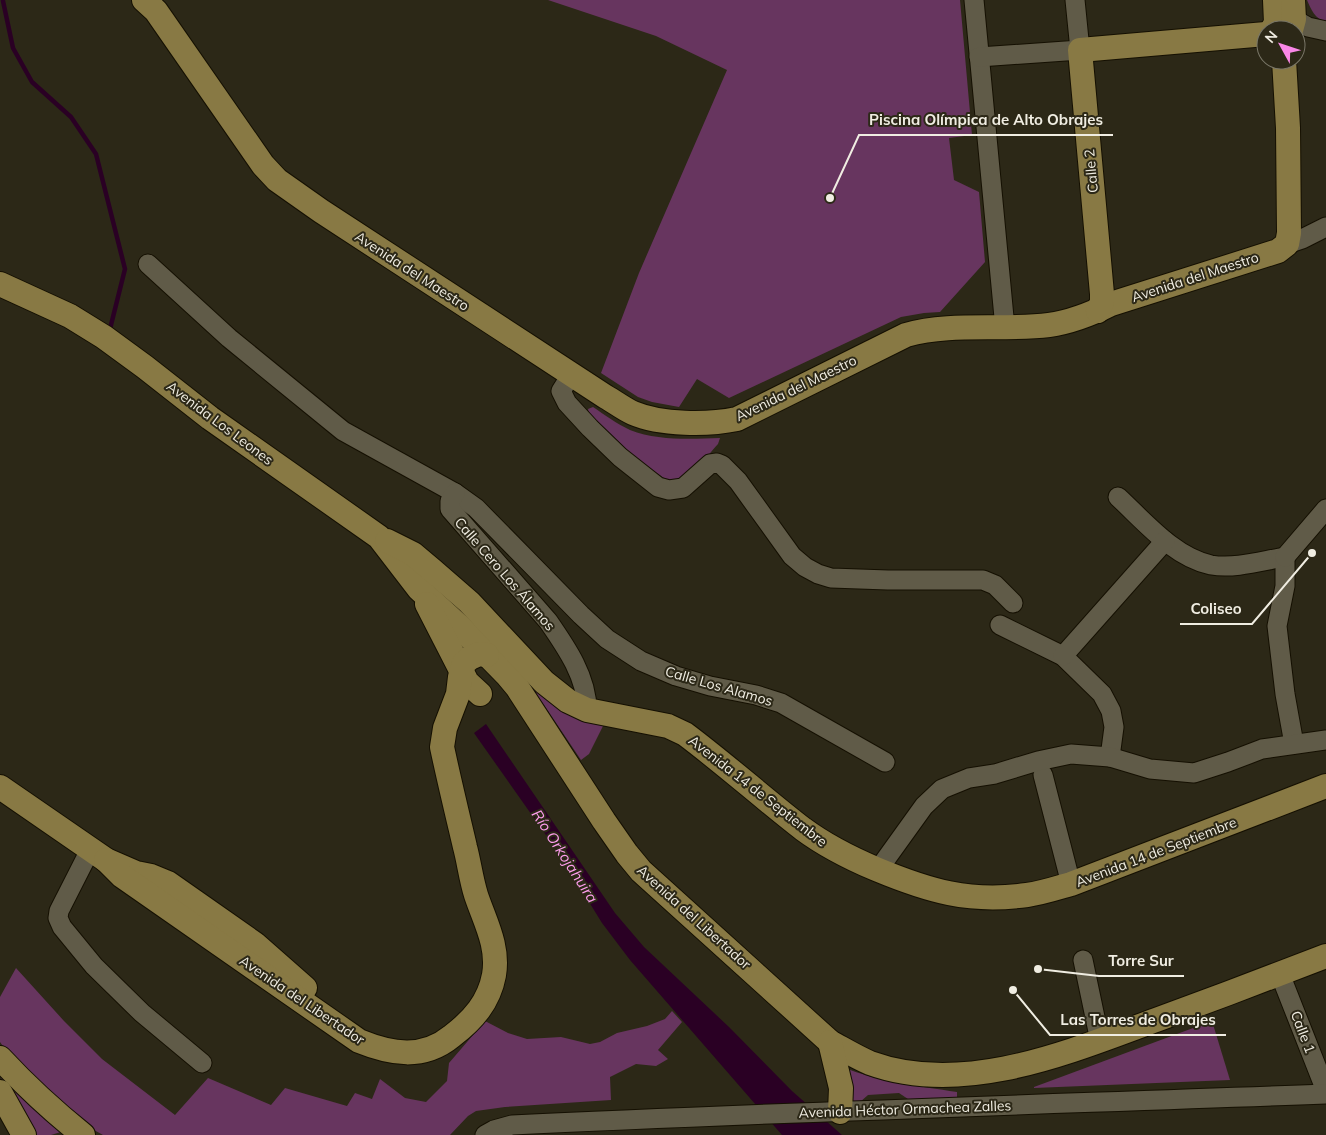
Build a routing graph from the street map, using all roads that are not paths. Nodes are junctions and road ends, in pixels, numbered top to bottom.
1 (974, 0) edge
2 (1075, 0) edge
3 (1275, 0) edge
4 (155, 4) edge
5 (1293, 16) edge
6 (1276, 20) edge
7 (1326, 30) edge
8 (1256, 35) edge
9 (1080, 50) junction
10 (979, 57) junction
11 (1285, 70) edge
12 (1326, 227) edge
13 (1287, 244) junction
14 (148, 264) dead end
15 (0, 284) edge
16 (1098, 310) junction
17 (1005, 328) junction
18 (571, 375) junction
19 (455, 493) junction
20 (1118, 497) dead end
21 (1326, 509) edge
22 (379, 537) junction
23 (1165, 541) junction
24 (1285, 557) junction
25 (419, 589) junction
26 (1012, 603) dead end
27 (1000, 625) dead end
28 (487, 655) junction
29 (1063, 656) junction
30 (461, 670) junction
31 (480, 694) junction
32 (533, 710) junction
33 (587, 710) junction
34 (451, 712) junction
35 (1326, 740) edge
36 (1294, 744) junction
37 (1110, 757) junction
38 (886, 762) dead end
39 (1043, 776) dead end
40 (1326, 786) edge
41 (0, 787) edge
42 (98, 855) junction
43 (880, 871) junction
44 (1072, 884) junction
45 (1326, 956) edge
46 (1082, 960) dead end
47 (1280, 974) junction
48 (1100, 1041) junction
49 (830, 1042) junction
50 (0, 1058) edge
51 (202, 1063) dead end
52 (0, 1092) edge
53 (1326, 1093) edge
54 (840, 1112) junction
55 (24, 1135) edge
56 (83, 1135) edge
57 (485, 1135) edge

1 - 10 street
2 - 9 street, Calle 2
3 - 6 main road
4 - 18 main road, Avenida del Maestro
5 - 7 street
8 - 9 main road
9 - 10 street
9 - 16 main road, Calle 2
10 - 17 street
11 - 13 main road
12 - 13 street
13 - 16 main road, Avenida del Maestro
14 - 19 street, Calle Los Alamos
15 - 22 main road, Avenida Los Leones
16 - 17 main road, Avenida del Maestro
17 - 18 main road, Avenida del Maestro
18 - 26 street
19 - 33 street, Calle Cero Los Álamos
19 - 38 street, Calle Los Alamos
20 - 23 street
21 - 24 street
22 - 25 main road, Avenida Los Leones
22 - 33 main road, Avenida 14 de Septiembre
23 - 24 street
23 - 29 street
24 - 36 street
25 - 28 main road, Avenida Los Leones
25 - 30 main road, Avenida Los Leones
27 - 29 street
28 - 30 main road
28 - 32 main road, Avenida del Libertador
29 - 37 street
30 - 31 main road, Avenida Los Leones
30 - 34 main road, Avenida del Libertador
31 - 32 main road
31 - 34 main road
32 - 49 main road, Avenida del Libertador
33 - 43 main road, Avenida 14 de Septiembre
34 - 42 main road, Avenida del Libertador
35 - 36 street
36 - 37 street
37 - 43 street
39 - 44 street
40 - 44 main road, Avenida 14 de Septiembre
41 - 42 main road, Avenida del Libertador
42 - 51 street
43 - 44 main road, Avenida 14 de Septiembre
45 - 47 main road, Avenida del Libertador
46 - 48 street
47 - 48 main road, Avenida del Libertador
47 - 53 street, Calle 1
48 - 49 main road, Avenida del Libertador
49 - 54 main road
50 - 56 main road
52 - 55 main road
53 - 54 street, Avenida Héctor Ormachea Zalles
54 - 57 street, Avenida Héctor Ormachea Zalles

